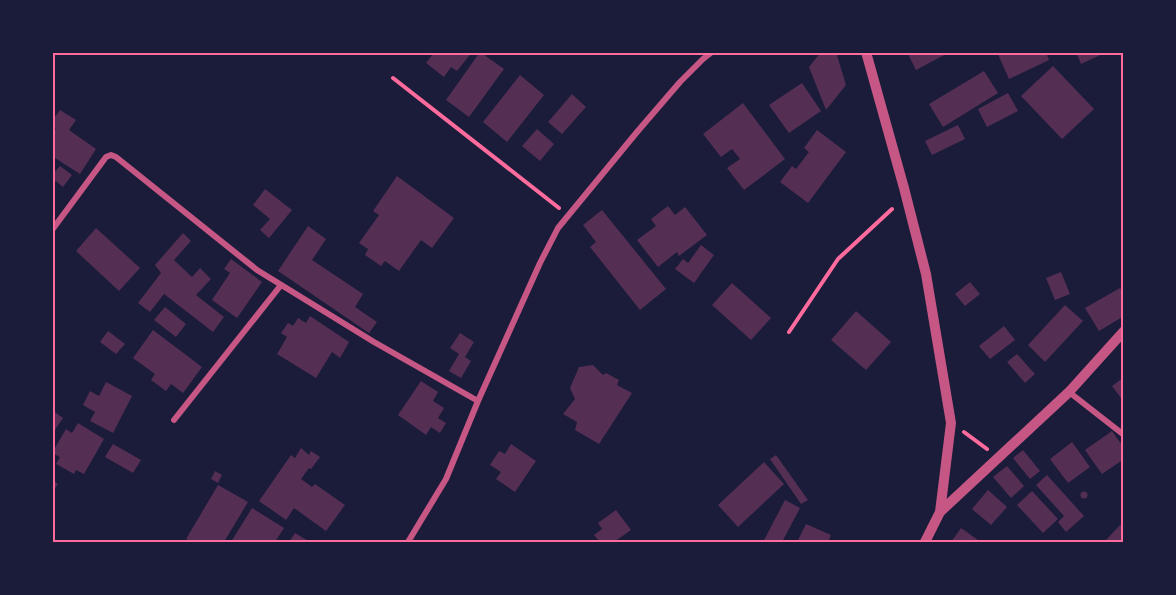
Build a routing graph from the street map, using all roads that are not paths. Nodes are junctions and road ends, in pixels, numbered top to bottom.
1 (712, 52) edge
2 (866, 52) edge
3 (52, 230) edge
4 (281, 285) junction
5 (1124, 332) edge
6 (1069, 392) junction
7 (478, 401) junction
8 (174, 420) dead end
9 (1124, 435) edge
10 (940, 512) junction
11 (408, 543) edge
12 (925, 543) edge

1 - 7 street
2 - 10 street
3 - 4 street
4 - 7 street
4 - 8 street
5 - 6 street
6 - 9 street
6 - 10 street
7 - 11 street
10 - 12 street

